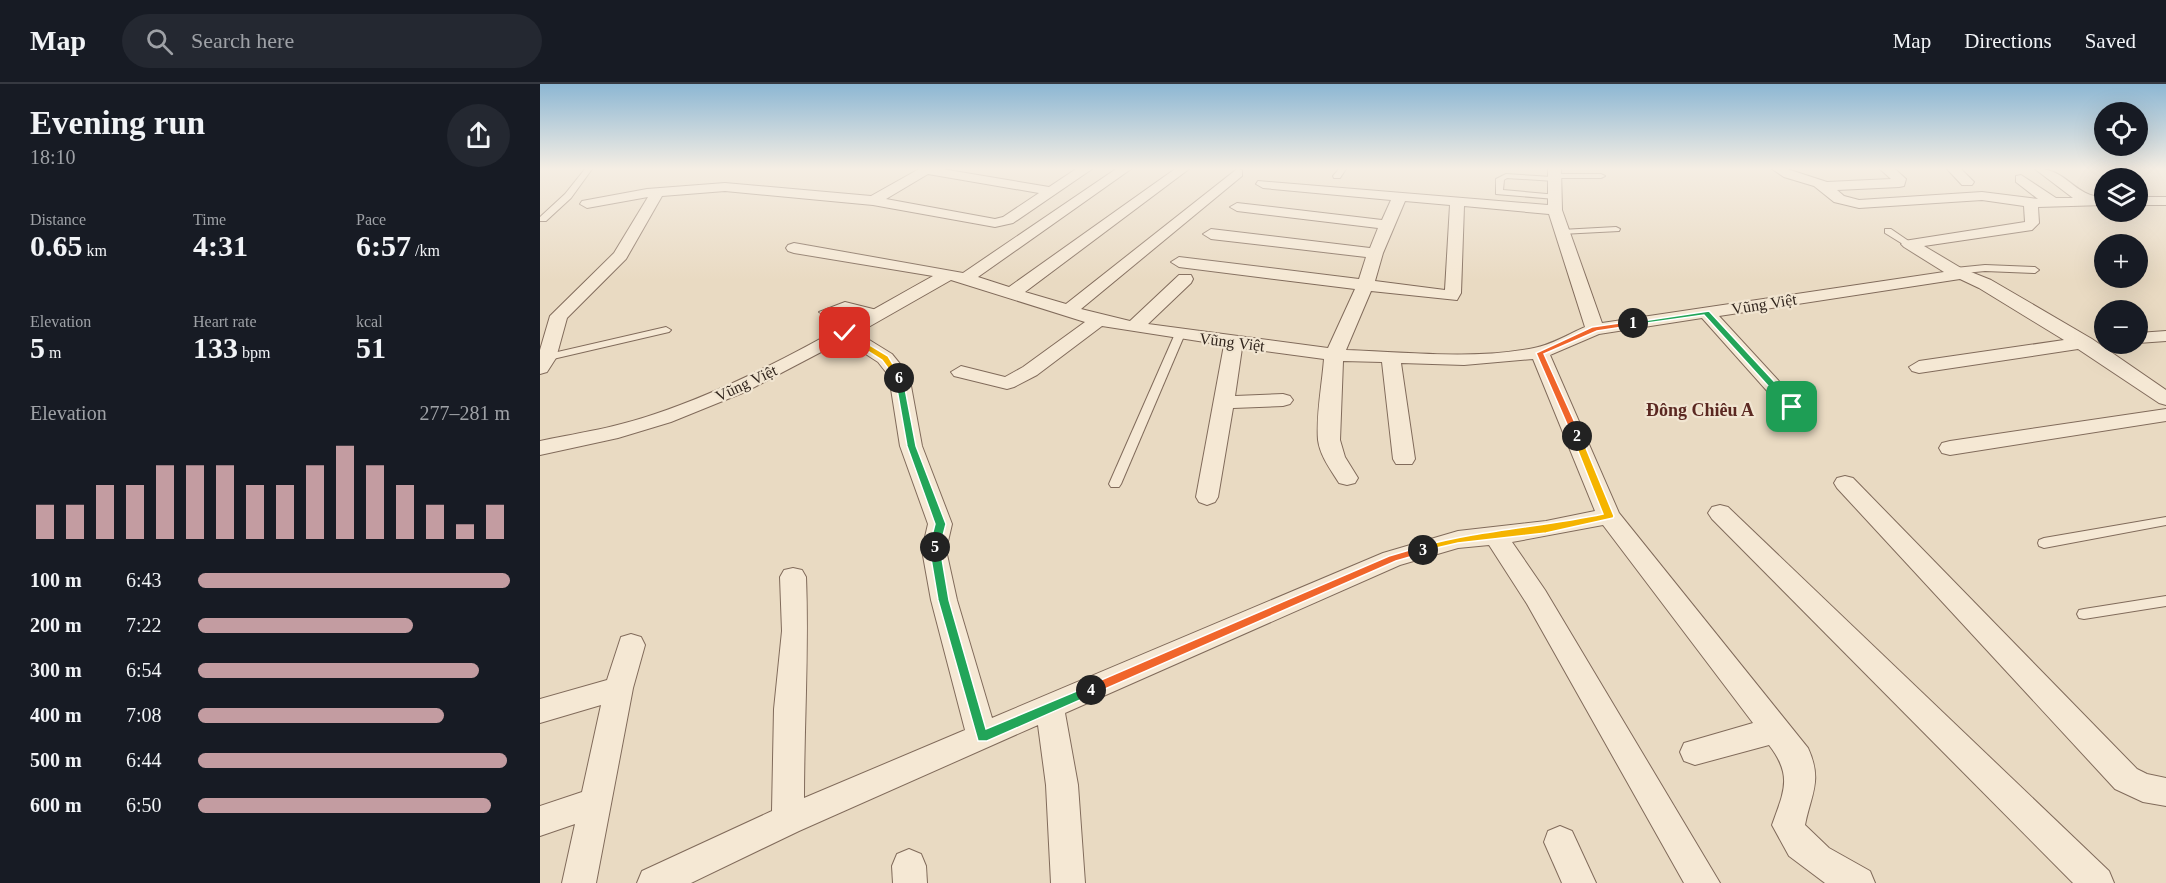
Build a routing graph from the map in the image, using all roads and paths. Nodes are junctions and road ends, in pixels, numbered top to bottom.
1 (557, 206) edge
2 (650, 206) edge
3 (902, 206) edge
4 (1029, 206) edge
5 (1066, 206) edge
6 (1132, 206) edge
7 (1196, 206) edge
8 (1396, 206) edge
9 (1457, 206) edge
10 (1555, 206) edge
11 (2031, 206) edge
12 (1238, 207) dead end
13 (543, 219) dead end
14 (1388, 225) junction
15 (1617, 229) dead end
16 (1888, 231) dead end
17 (1561, 232) junction
18 (1211, 234) dead end
19 (1909, 244) junction
20 (794, 248) dead end
21 (1375, 253) junction
22 (1179, 262) dead end
23 (2035, 270) dead end
24 (1958, 273) junction
25 (958, 276) junction
26 (1185, 279) dead end
27 (1365, 286) junction
28 (1012, 293) junction
29 (1069, 310) junction
30 (824, 312) dead end
31 (1706, 312) junction
32 (882, 314) junction
33 (1099, 320) junction
34 (1134, 327) junction
35 (1595, 329) junction
36 (666, 330) dead end
37 (845, 333) junction
38 (1179, 336) junction
39 (2166, 336) edge
40 (2148, 337) edge
41 (1234, 342) junction
42 (2094, 342) edge
43 (2081, 343) junction
44 (1540, 353) junction
45 (1334, 355) junction
46 (1391, 358) junction
47 (542, 362) edge
48 (1919, 367) dead end
49 (961, 372) dead end
50 (2166, 399) edge
51 (1283, 400) dead end
52 (1224, 402) junction
53 (1792, 407) dead end
54 (2166, 415) edge
55 (540, 448) edge
56 (1950, 448) dead end
57 (1404, 459) dead end
58 (1347, 478) dead end
59 (1845, 483) dead end
60 (1115, 484) dead end
61 (1207, 497) dead end
62 (1720, 513) dead end
63 (1609, 516) junction
64 (2166, 521) edge
65 (1496, 536) junction
66 (2044, 543) dead end
67 (794, 578) dead end
68 (2166, 601) edge
69 (2084, 614) dead end
70 (632, 645) dead end
71 (619, 688) junction
72 (1050, 708) junction
73 (540, 711) edge
74 (1776, 730) junction
75 (982, 737) junction
76 (1695, 752) dead end
77 (2166, 792) edge
78 (596, 802) junction
79 (788, 820) junction
80 (540, 821) edge
81 (1560, 842) dead end
82 (2090, 881) edge
83 (579, 883) edge
84 (654, 883) edge
85 (1068, 883) edge
86 (1579, 883) edge
87 (1703, 883) edge
88 (1858, 883) edge

1 - 13 lane
2 - 47 street
3 - 4 street
5 - 25 street
6 - 28 street
7 - 29 street
8 - 14 street
9 - 27 street
10 - 17 street
11 - 19 street
12 - 14 street
14 - 21 street
15 - 17 lane
16 - 19 lane
17 - 35 street
18 - 21 street
19 - 24 street
20 - 25 street
21 - 27 street
22 - 27 street
23 - 24 lane
24 - 31 street, Vũng Việt
24 - 43 street
25 - 28 street, Vũng Việt
25 - 32 street, Vũng Việt
26 - 34 street
27 - 45 street
28 - 29 street, Vũng Việt
29 - 33 street, Vũng Việt
30 - 32 lane
31 - 35 street, Vũng Việt
31 - 53 street
32 - 37 street, Vũng Việt
33 - 34 street, Vũng Việt
33 - 49 street
34 - 38 street, Vũng Việt
35 - 44 street, Vũng Việt
36 - 47 lane
37 - 55 street, Vũng Việt
37 - 75 street
38 - 41 street, Vũng Việt
38 - 60 lane
39 - 40 street
41 - 45 street, Vũng Việt
41 - 52 street
42 - 43 street
43 - 48 street
43 - 50 street
44 - 46 street, Vũng Việt
44 - 63 street
45 - 46 street, Vũng Việt
45 - 58 street
46 - 57 street
51 - 52 street
52 - 61 street
54 - 56 street
59 - 77 street
62 - 82 street
63 - 65 street
63 - 74 street
64 - 66 lane
65 - 72 street
65 - 87 street
67 - 79 street
68 - 69 lane
70 - 71 street
71 - 73 street
71 - 78 street
72 - 75 street
72 - 85 street
74 - 76 street
74 - 88 street
75 - 79 street
78 - 80 street
78 - 83 street
79 - 84 street
81 - 86 street

